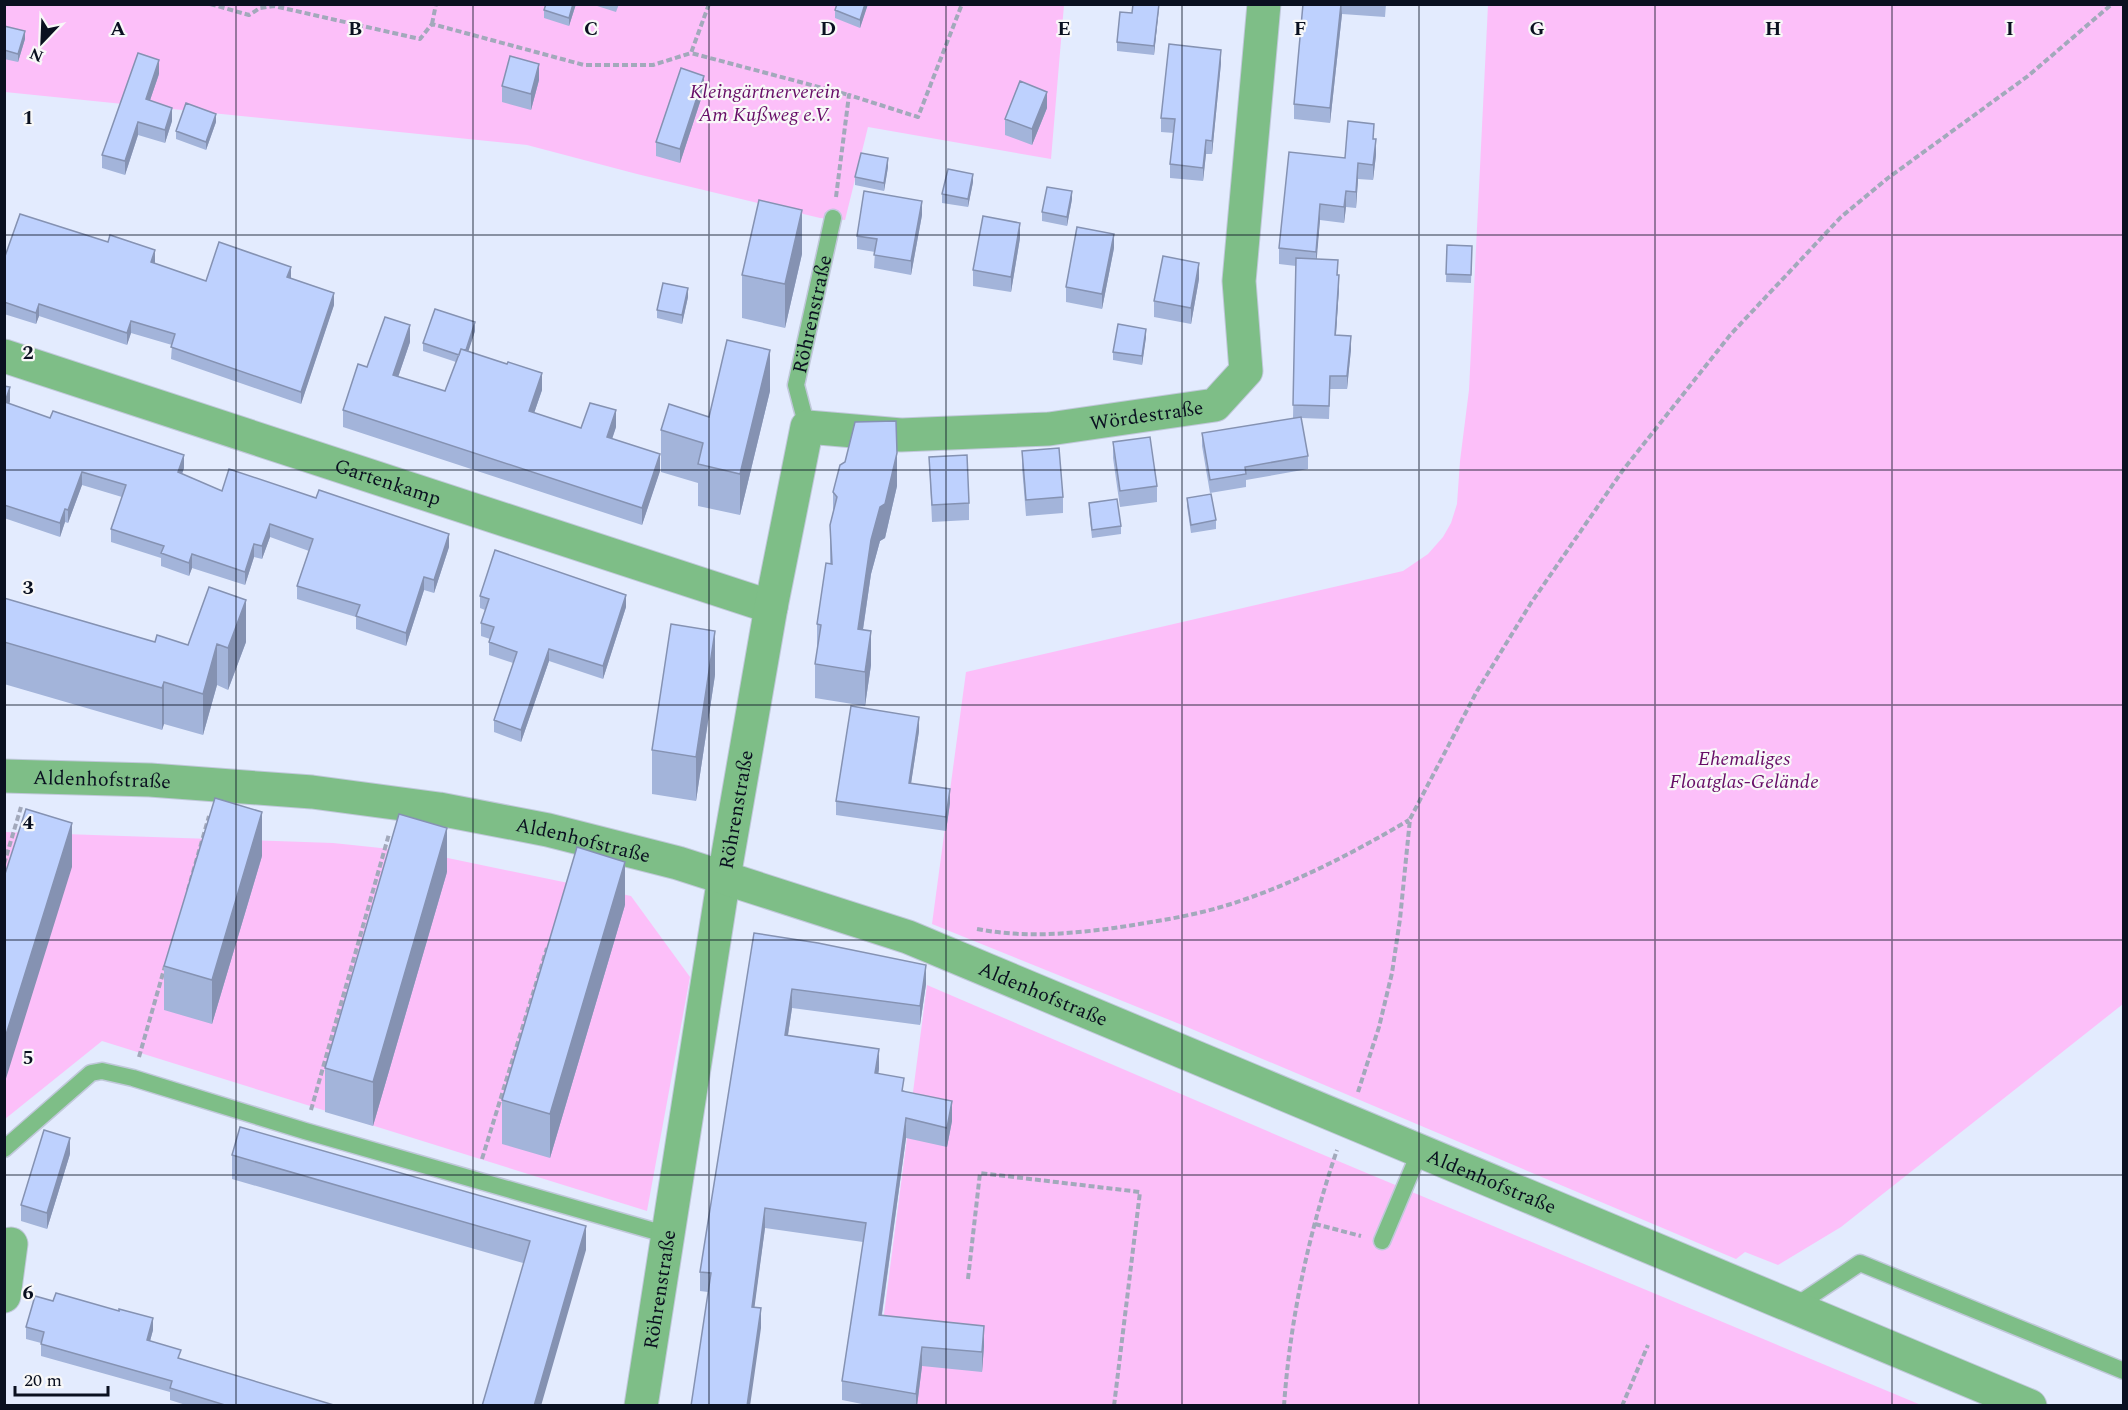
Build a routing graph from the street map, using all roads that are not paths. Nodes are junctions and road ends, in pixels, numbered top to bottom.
1 (1264, 4) edge
2 (833, 218) road end
3 (4, 356) edge
4 (807, 428) junction
5 (771, 607) junction
6 (17, 777) edge
7 (724, 877) junction
8 (4, 1149) edge
9 (1420, 1151) junction
10 (668, 1235) junction
11 (1382, 1241) road end
12 (11, 1244) dead end
13 (4, 1296) edge
14 (1794, 1307) junction
15 (2124, 1371) edge
16 (641, 1406) edge
17 (2030, 1406) edge

1 - 4 street, Wördestraße
2 - 4 lane, Röhrenstraße
3 - 5 street, Gartenkamp
4 - 5 street, Röhrenstraße
5 - 7 street, Röhrenstraße
6 - 7 street, Aldenhofstraße
7 - 9 street, Aldenhofstraße
7 - 10 street, Röhrenstraße
8 - 10 lane
9 - 11 lane
9 - 14 street, Aldenhofstraße
10 - 16 street, Röhrenstraße
12 - 13 street
14 - 15 lane
14 - 17 street, Aldenhofstraße

